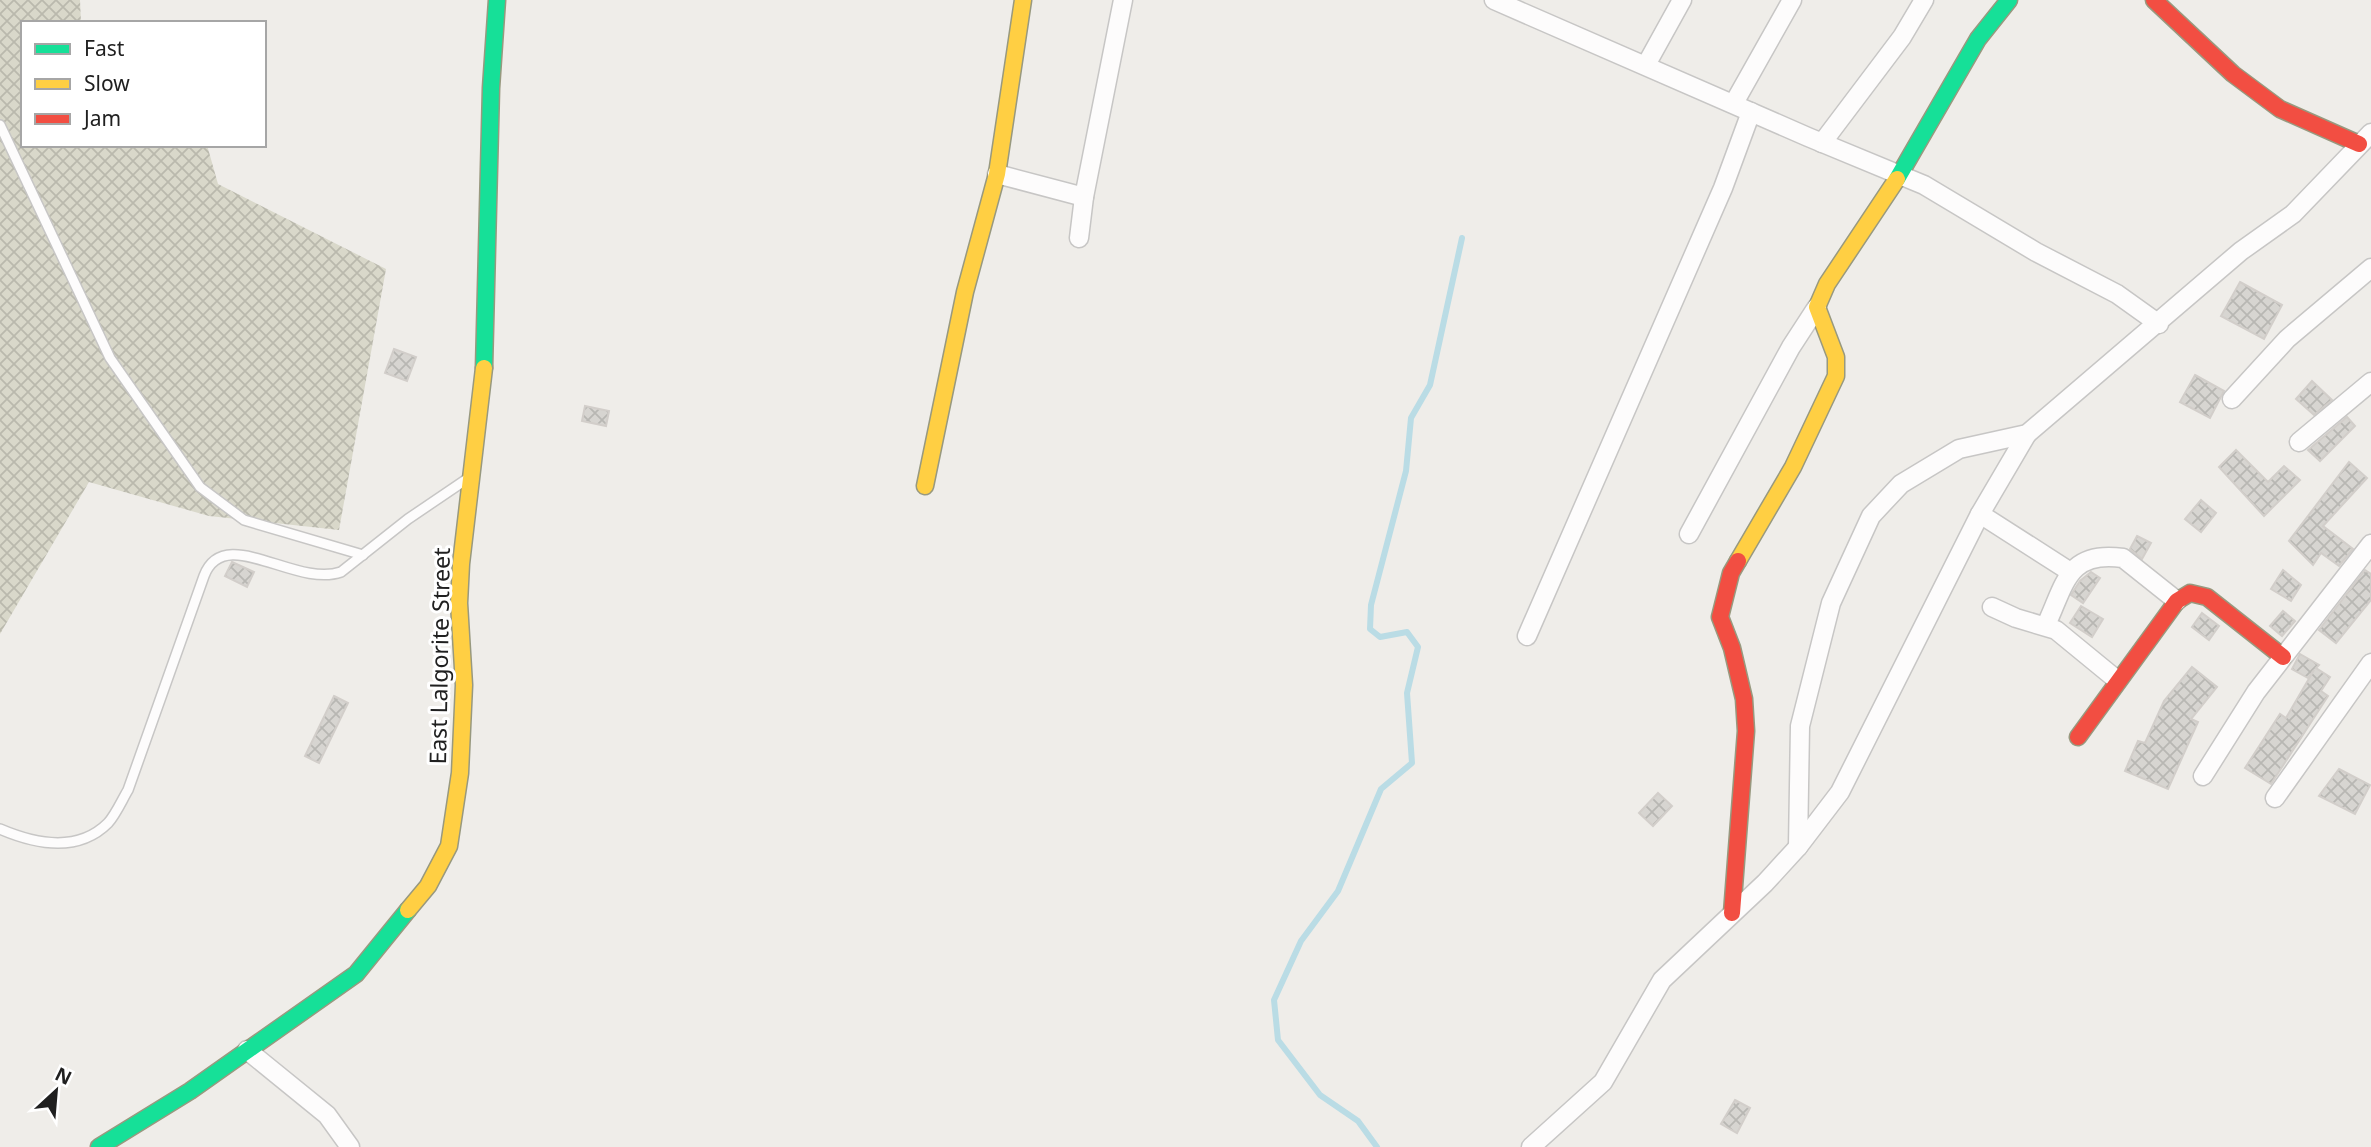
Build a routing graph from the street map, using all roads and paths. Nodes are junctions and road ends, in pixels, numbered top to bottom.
1 (497, 0) edge
2 (1023, 0) edge
3 (1123, 0) edge
4 (1493, 0) edge
5 (1682, 0) edge
6 (1792, 0) edge
7 (1924, 0) edge
8 (2009, 0) edge
9 (2154, 0) edge
10 (1646, 65) junction
11 (1734, 103) junction
12 (1751, 112) junction
13 (0, 125) edge
14 (2365, 138) edge
15 (1822, 143) junction
16 (997, 174) junction
17 (1900, 175) junction
18 (1084, 197) junction
19 (1079, 239) dead end
20 (2371, 268) edge
21 (1817, 307) junction
22 (2159, 324) junction
23 (2371, 382) edge
24 (2232, 399) dead end
25 (2027, 434) junction
26 (2299, 442) dead end
27 (471, 476) junction
28 (925, 486) dead end
29 (1980, 514) junction
30 (1689, 534) dead end
31 (2371, 544) edge
32 (363, 555) junction
33 (2069, 570) junction
34 (2177, 601) junction
35 (1992, 607) dead end
36 (2046, 625) junction
37 (1527, 636) dead end
38 (2283, 657) junction
39 (2371, 663) edge
40 (2118, 680) junction
41 (2078, 737) dead end
42 (2203, 776) dead end
43 (2275, 799) dead end
44 (0, 829) edge
45 (1798, 847) junction
46 (1732, 913) junction
47 (247, 1051) junction
48 (99, 1147) edge
49 (350, 1147) edge
50 (1531, 1147) edge

1 - 27 street, East Lalgorite Street
2 - 16 street
3 - 18 street
4 - 10 street
5 - 10 street
6 - 11 street
7 - 15 street
8 - 17 street
9 - 14 street
10 - 11 street
11 - 12 street
12 - 15 street
12 - 37 street
13 - 32 lane
14 - 22 street
15 - 17 street
16 - 18 street
16 - 28 street
17 - 21 street
17 - 22 street
18 - 19 street
20 - 24 street
21 - 30 street
21 - 46 street
22 - 25 street
23 - 26 street
25 - 29 street
25 - 45 street
27 - 32 lane
27 - 47 street, East Lalgorite Street
29 - 33 street
29 - 45 street
31 - 38 street
32 - 44 lane
33 - 34 street
33 - 36 street
34 - 38 street
34 - 40 street
35 - 36 street
36 - 40 street
38 - 42 street
39 - 43 street
40 - 41 street
45 - 46 street
46 - 50 street
47 - 48 street, East Lalgorite Street
47 - 49 street

